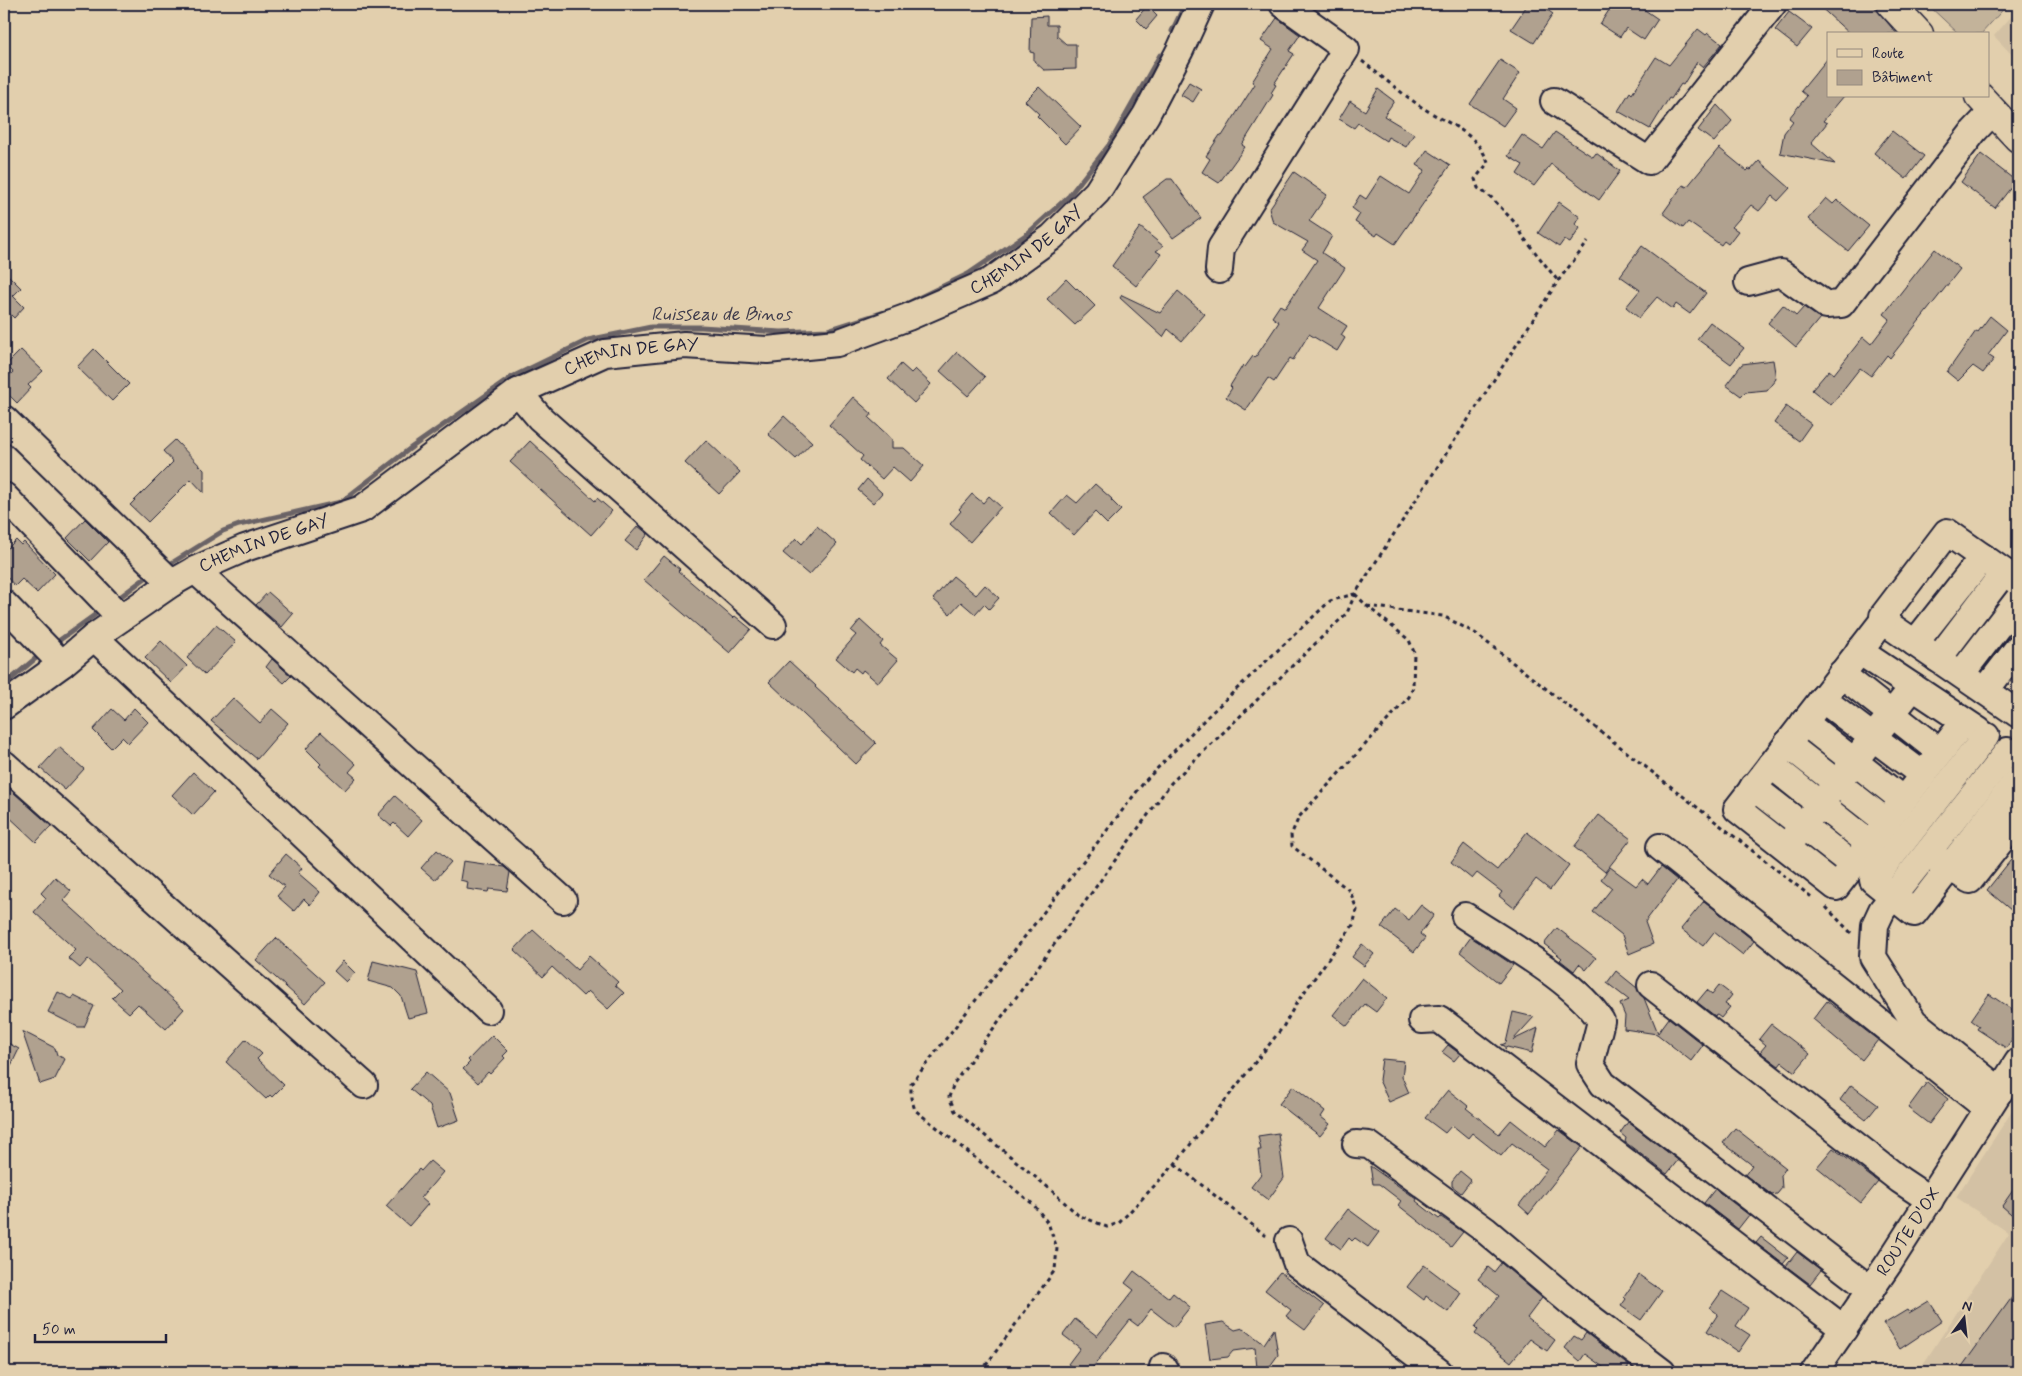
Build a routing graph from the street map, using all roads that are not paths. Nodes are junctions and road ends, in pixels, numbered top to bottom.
1 (1201, 4) edge
2 (1283, 4) edge
3 (1773, 4) edge
4 (1891, 4) edge
5 (1917, 32) edge
6 (1554, 101) dead end
7 (1986, 104) edge
8 (2018, 138) edge
9 (1219, 270) dead end
10 (1748, 282) dead end
11 (518, 392) junction
12 (4, 419) edge
13 (4, 496) edge
14 (1983, 557) junction
15 (194, 570) junction
16 (2011, 577) edge
17 (172, 583) junction
18 (2018, 600) edge
19 (4, 604) edge
20 (121, 618) junction
21 (773, 625) dead end
22 (1888, 625) junction
23 (94, 637) junction
24 (1916, 643) junction
25 (2018, 648) edge
26 (1860, 651) junction
27 (1938, 659) junction
28 (62, 664) junction
29 (1841, 674) junction
30 (1961, 674) junction
31 (1913, 687) junction
32 (1985, 691) junction
33 (1822, 699) junction
34 (4, 706) edge
35 (1891, 714) junction
36 (2018, 714) edge
37 (1804, 722) junction
38 (1964, 722) junction
39 (1986, 736) junction
40 (1872, 737) junction
41 (1787, 744) junction
42 (1940, 752) junction
43 (2013, 754) edge
44 (1854, 761) junction
45 (4, 764) edge
46 (1770, 766) junction
47 (1923, 776) junction
48 (2018, 779) edge
49 (1836, 782) junction
50 (1949, 784) junction
51 (1754, 787) junction
52 (1904, 800) junction
53 (1820, 804) junction
54 (1997, 816) edge
55 (1802, 826) junction
56 (1896, 830) junction
57 (1870, 844) junction
58 (1660, 847) dead end
59 (1786, 847) junction
60 (1928, 853) junction
61 (1853, 865) junction
62 (1950, 867) junction
63 (1893, 896) junction
64 (563, 900) dead end
65 (1465, 916) dead end
66 (1651, 985) dead end
67 (488, 1010) dead end
68 (1422, 1020) dead end
69 (2018, 1063) edge
70 (364, 1085) dead end
71 (1994, 1100) junction
72 (1356, 1144) dead end
73 (1930, 1200) junction
74 (1289, 1242) road end
75 (1871, 1290) junction
76 (1844, 1329) junction
77 (1439, 1372) edge
78 (1662, 1372) edge
79 (1814, 1372) edge

1 - 11 street, CHEMIN DE GAY
2 - 9 street
3 - 6 street
4 - 5 main road
7 - 8 main road
7 - 10 street
11 - 15 street, CHEMIN DE GAY
11 - 21 street
12 - 17 street
13 - 20 street
14 - 16 street
14 - 22 street
14 - 24 street
15 - 17 street, CHEMIN DE GAY
15 - 64 street
16 - 27 street
17 - 20 street, CHEMIN DE GAY
18 - 30 street
19 - 28 street
20 - 23 street, CHEMIN DE GAY
22 - 24 street
22 - 26 street
23 - 28 street, CHEMIN DE GAY
23 - 67 street
24 - 27 street
25 - 32 street
26 - 29 street
26 - 31 street
27 - 30 street
28 - 34 street, CHEMIN DE GAY
29 - 33 street
29 - 35 street
30 - 32 street
31 - 35 street
31 - 38 street
32 - 36 street
33 - 37 street
33 - 40 street
35 - 40 street
35 - 42 street
37 - 41 street
37 - 44 street
38 - 39 street
38 - 42 street
39 - 43 street
39 - 50 street
40 - 44 street
40 - 47 street
41 - 46 street
41 - 49 street
42 - 47 street
43 - 54 street
44 - 49 street
44 - 52 street
45 - 70 street
46 - 51 street
46 - 53 street
47 - 52 street
48 - 54 street
49 - 53 street
49 - 56 street
50 - 54 street
50 - 56 street
51 - 55 street
51 - 59 street
52 - 56 street
53 - 55 street
53 - 57 street
54 - 60 street
54 - 62 street
55 - 59 street
55 - 61 street
56 - 57 street
56 - 60 street
56 - 63 street
57 - 61 street
58 - 71 street
59 - 61 street
60 - 62 street
60 - 63 street
62 - 63 street
63 - 71 street
65 - 75 street
66 - 73 street
68 - 76 street
69 - 71 street, ROUTE D'OX
71 - 73 street, ROUTE D'OX
72 - 78 street
73 - 75 street, ROUTE D'OX
74 - 77 street
75 - 76 street, ROUTE D'OX
76 - 79 street, ROUTE D'OX

